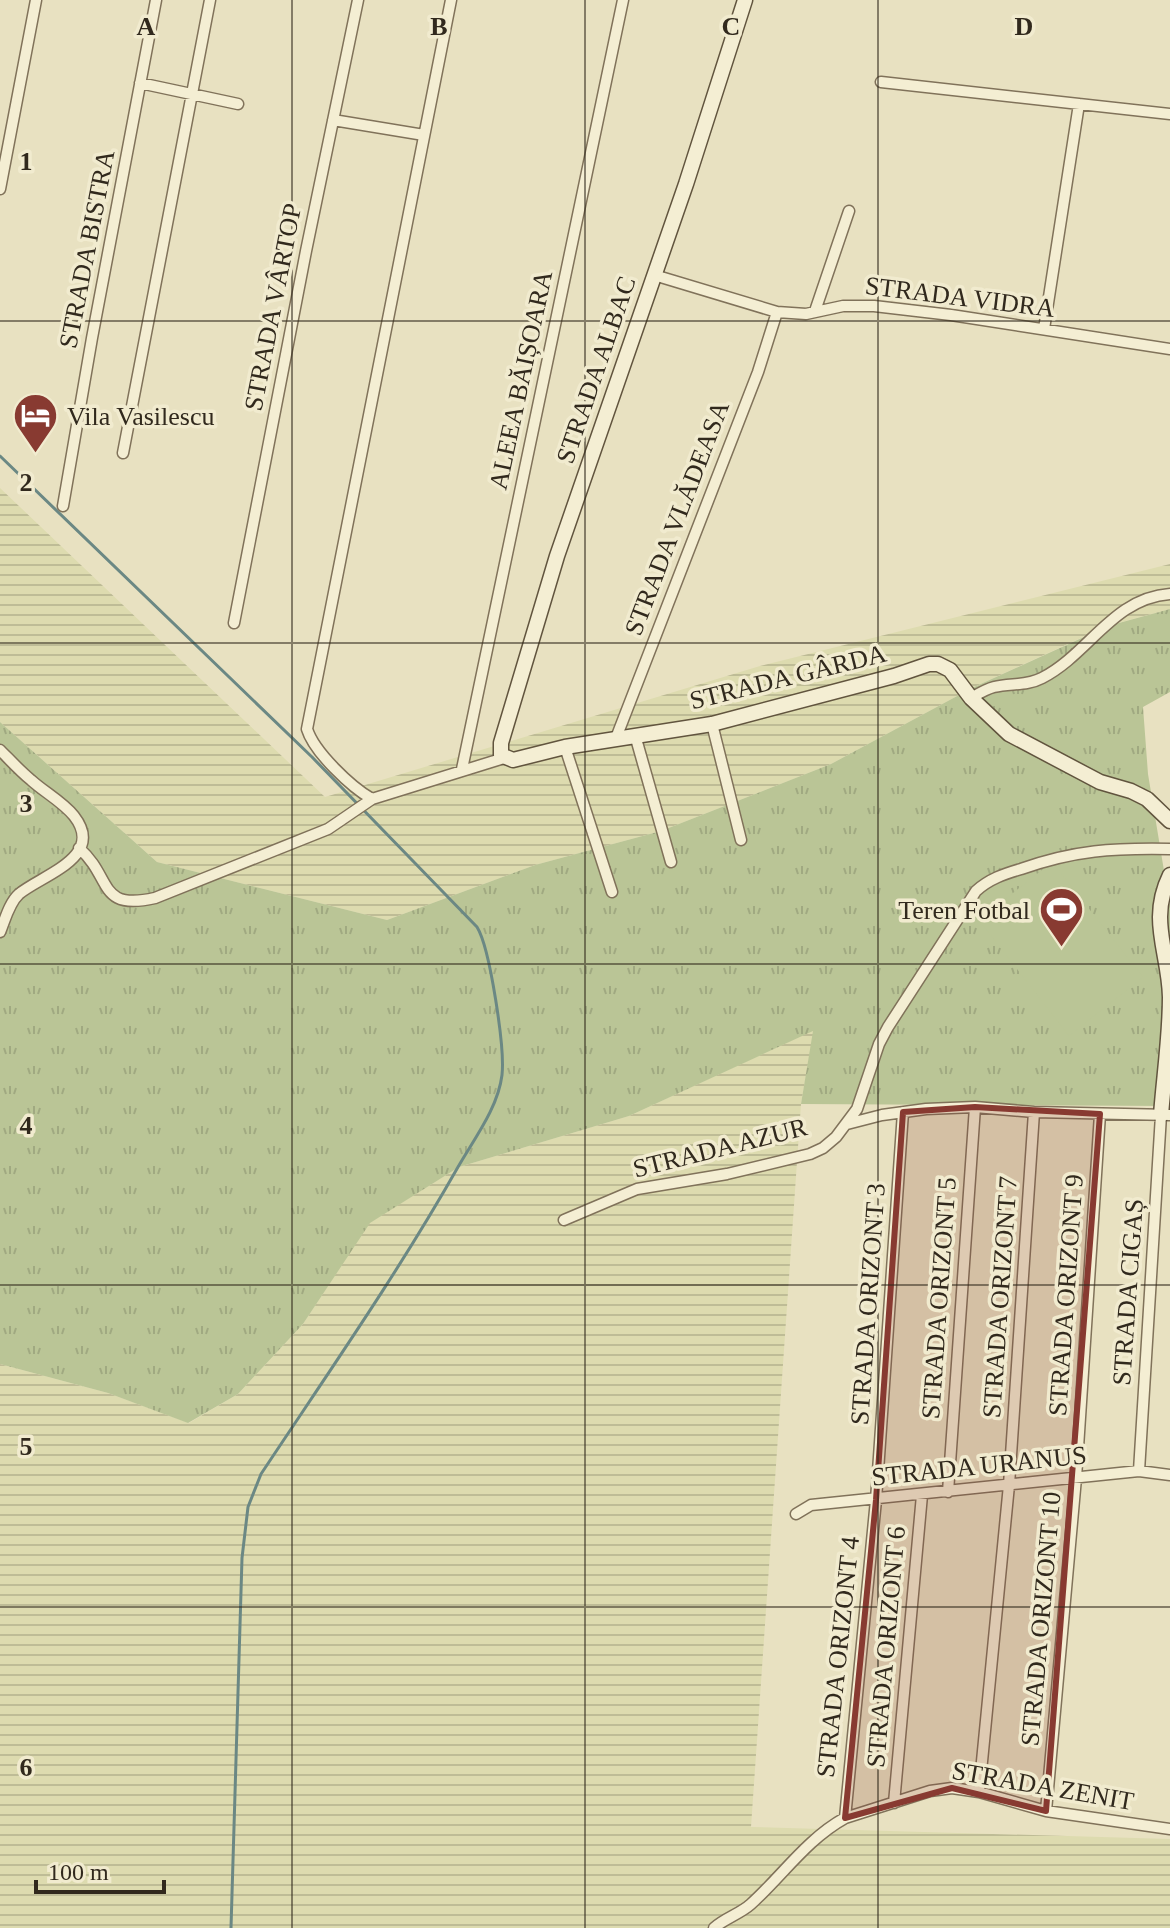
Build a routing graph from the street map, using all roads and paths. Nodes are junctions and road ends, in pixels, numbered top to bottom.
1 (36, 0) edge
2 (156, 0) edge
3 (210, 0) edge
4 (358, 0) edge
5 (451, 0) edge
6 (623, 0) edge
7 (745, 0) edge
8 (881, 82) dead end
9 (140, 83) junction
10 (193, 94) junction
11 (238, 104) dead end
12 (1079, 104) junction
13 (1170, 114) edge
14 (333, 120) junction
15 (424, 135) junction
16 (0, 189) edge
17 (849, 211) dead end
18 (654, 275) junction
19 (815, 311) junction
20 (777, 312) junction
21 (1044, 329) junction
22 (1170, 349) edge
23 (123, 453) dead end
24 (63, 506) dead end
25 (1170, 594) edge
26 (234, 623) dead end
27 (971, 698) junction
28 (712, 724) junction
29 (635, 735) junction
30 (616, 738) junction
31 (565, 747) junction
32 (0, 750) edge
33 (504, 758) junction
34 (462, 769) junction
35 (370, 801) junction
36 (1170, 821) edge
37 (741, 840) dead end
38 (79, 848) junction
39 (1170, 849) edge
40 (671, 862) dead end
41 (1170, 875) edge
42 (612, 892) dead end
43 (0, 932) edge
44 (975, 1107) junction
45 (903, 1112) junction
46 (1034, 1112) junction
47 (1100, 1114) junction
48 (1166, 1115) edge
49 (847, 1124) junction
50 (564, 1220) dead end
51 (1139, 1471) junction
52 (1170, 1475) edge
53 (1076, 1478) junction
54 (1009, 1485) junction
55 (948, 1492) junction
56 (922, 1495) junction
57 (876, 1500) junction
58 (796, 1514) dead end
59 (979, 1792) junction
60 (894, 1803) junction
61 (1046, 1811) junction
62 (845, 1818) junction
63 (1170, 1829) edge
64 (714, 1928) edge

1 - 16 street
2 - 9 street, STRADA BISTRA
3 - 10 street
4 - 14 street, STRADA VÂRTOP
5 - 15 street
6 - 34 street, ALEEA BĂIȘOARA
7 - 18 street, STRADA ALBAC
8 - 12 street
9 - 10 street
9 - 24 street, STRADA BISTRA
10 - 11 street
10 - 23 street
12 - 13 street
12 - 21 street
14 - 15 street
14 - 26 street, STRADA VÂRTOP
15 - 35 street
17 - 19 street
18 - 20 street, STRADA VIDRA
18 - 33 street, STRADA ALBAC
19 - 20 street, STRADA VIDRA
19 - 21 street, STRADA VIDRA
20 - 30 street, STRADA VLĂDEASA
21 - 22 street, STRADA VIDRA
25 - 27 street
27 - 28 street, STRADA GÂRDA
27 - 36 street, STRADA GÂRDA
28 - 29 street, STRADA GÂRDA
28 - 37 street
29 - 30 street, STRADA GÂRDA
29 - 40 street
30 - 31 street, STRADA GÂRDA
31 - 33 street, STRADA GÂRDA
31 - 42 street
32 - 38 street, STRADA GÂRDA
33 - 34 street, STRADA GÂRDA
34 - 35 street, STRADA GÂRDA
35 - 38 street, STRADA GÂRDA
38 - 43 street
39 - 49 street
41 - 48 street
44 - 45 street, STRADA AZUR
44 - 46 street, STRADA AZUR
44 - 55 street, STRADA ORIZONT 5
45 - 49 street, STRADA AZUR
45 - 57 street, STRADA ORIZONT 3
46 - 47 street, STRADA AZUR
46 - 54 street, STRADA ORIZONT 7
47 - 48 street, STRADA AZUR
47 - 53 street, STRADA ORIZONT 9
48 - 51 street, STRADA CIGAȘ
49 - 50 street, STRADA AZUR
51 - 52 street, STRADA URANUS
51 - 53 street, STRADA URANUS
53 - 54 street, STRADA URANUS
53 - 61 street, STRADA ORIZONT 10
54 - 55 street, STRADA URANUS
54 - 59 street, STRADA ORIZONT 7
55 - 56 street, STRADA URANUS
56 - 57 street, STRADA URANUS
56 - 60 street, STRADA ORIZONT 6
57 - 58 street, STRADA URANUS
57 - 62 street, STRADA ORIZONT 4
59 - 60 street, STRADA ZENIT
59 - 61 street, STRADA ZENIT
60 - 62 street, STRADA ZENIT
61 - 63 street, STRADA ZENIT
62 - 64 street, STRADA ZENIT

